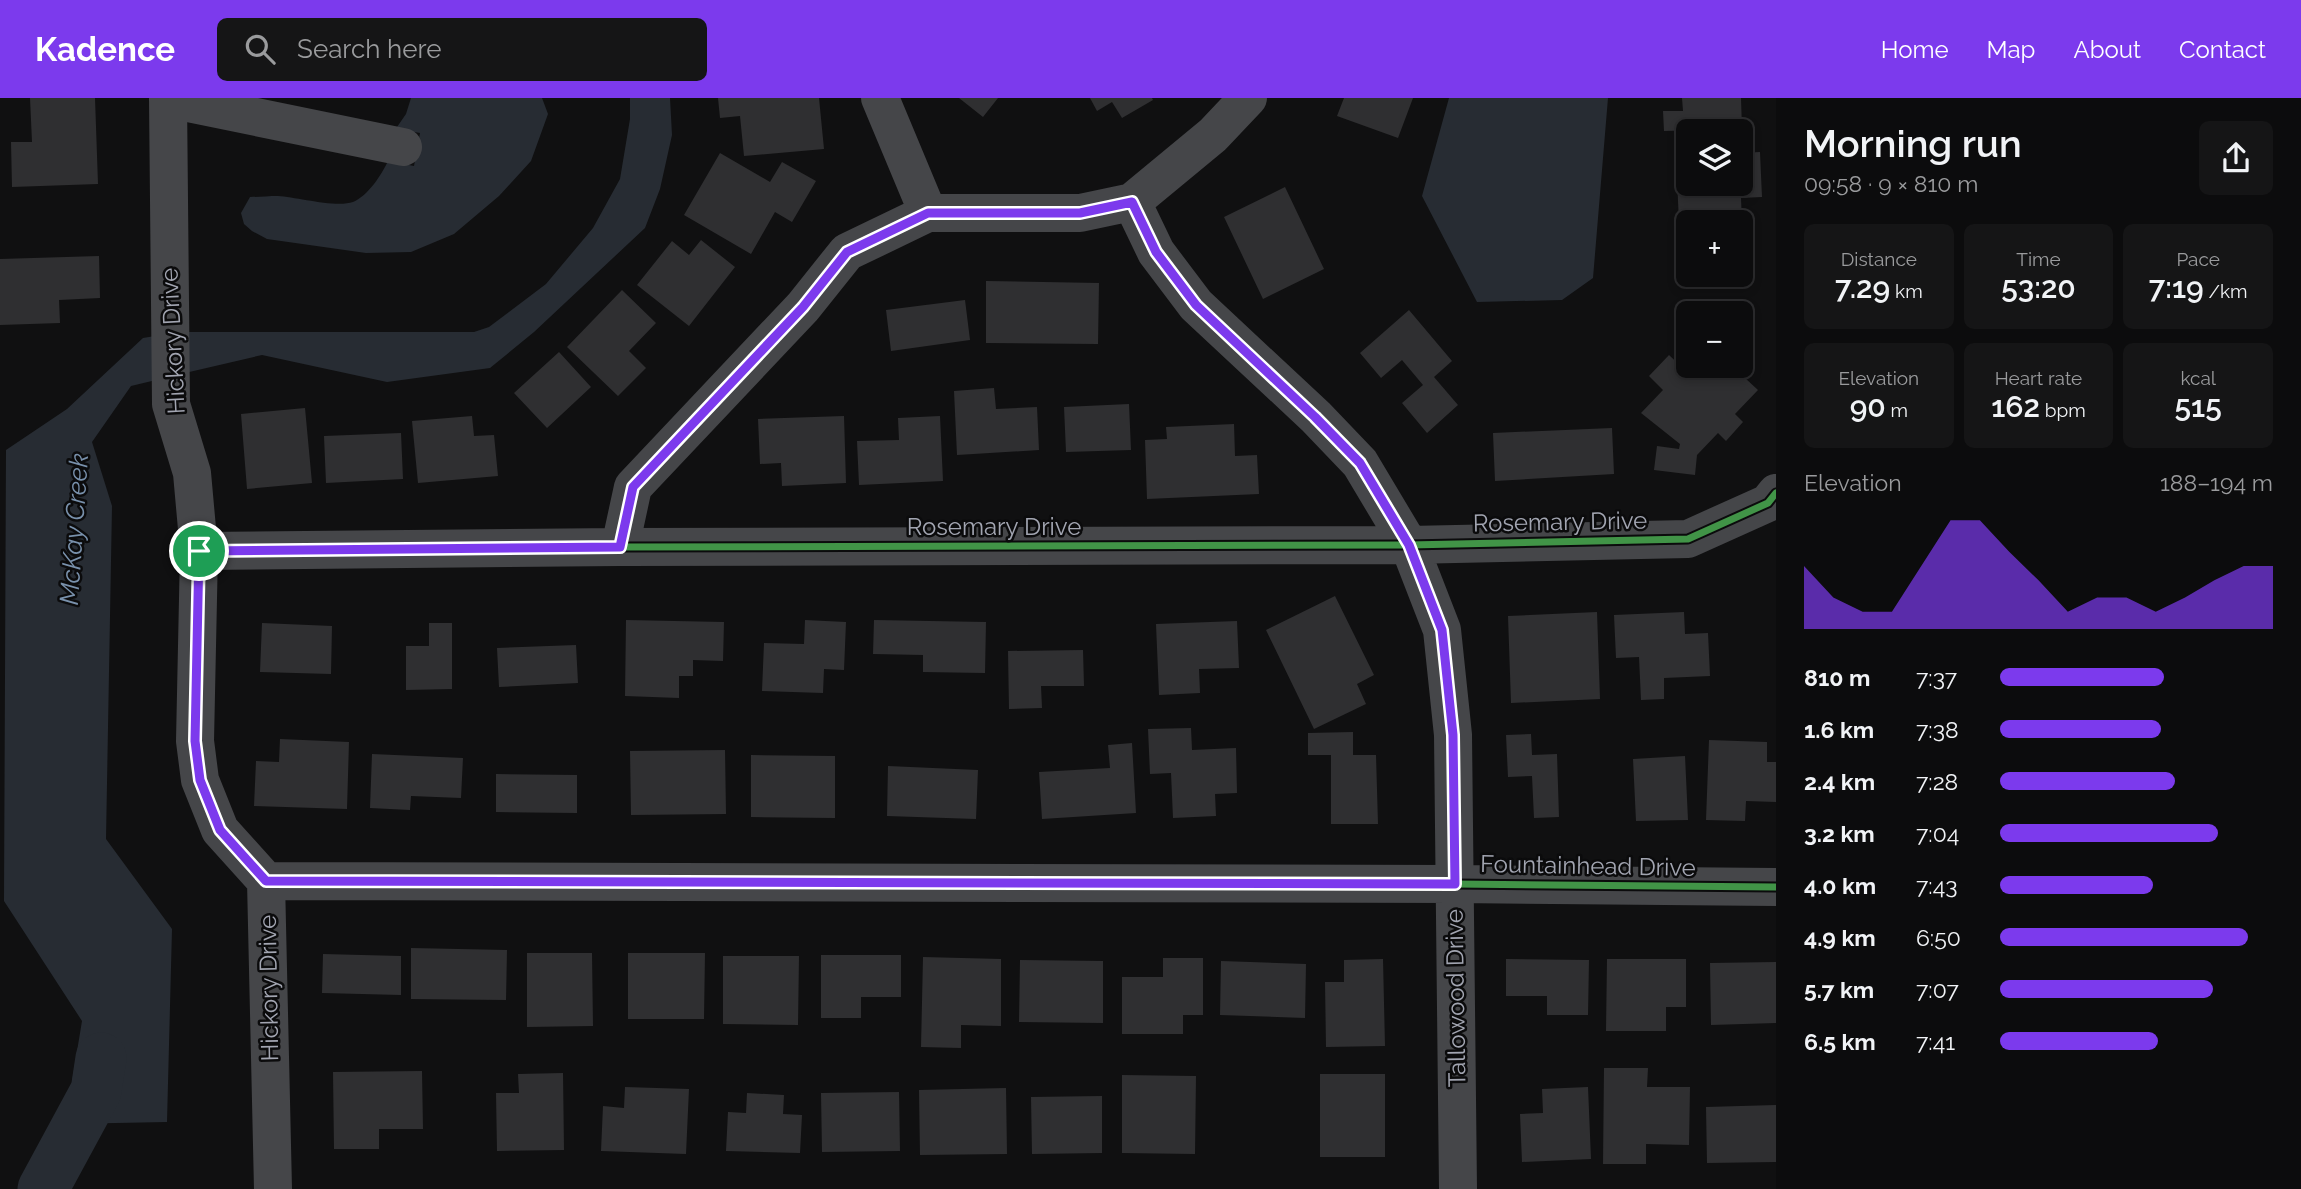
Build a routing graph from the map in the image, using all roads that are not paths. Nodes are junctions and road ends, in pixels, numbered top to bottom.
1 (880, 98) edge
2 (1248, 98) edge
3 (168, 99) edge
4 (403, 147) dead end
5 (1132, 202) junction
6 (928, 213) junction
7 (1776, 493) edge
8 (1409, 545) junction
9 (620, 547) junction
10 (199, 551) junction
11 (266, 881) junction
12 (1455, 884) junction
13 (1776, 887) edge
14 (273, 1189) edge
15 (1458, 1189) edge

1 - 6 street
2 - 5 street
3 - 4 street
3 - 10 street, Hickory Drive
5 - 6 street
5 - 8 street, Tallowood Drive
6 - 9 street
7 - 8 street, Rosemary Drive
8 - 9 street, Rosemary Drive
8 - 12 street, Tallowood Drive
9 - 10 street, Rosemary Drive
10 - 11 street, Hickory Drive
11 - 12 street, Fountainhead Drive
11 - 14 street, Hickory Drive
12 - 13 street, Fountainhead Drive
12 - 15 street, Tallowood Drive

